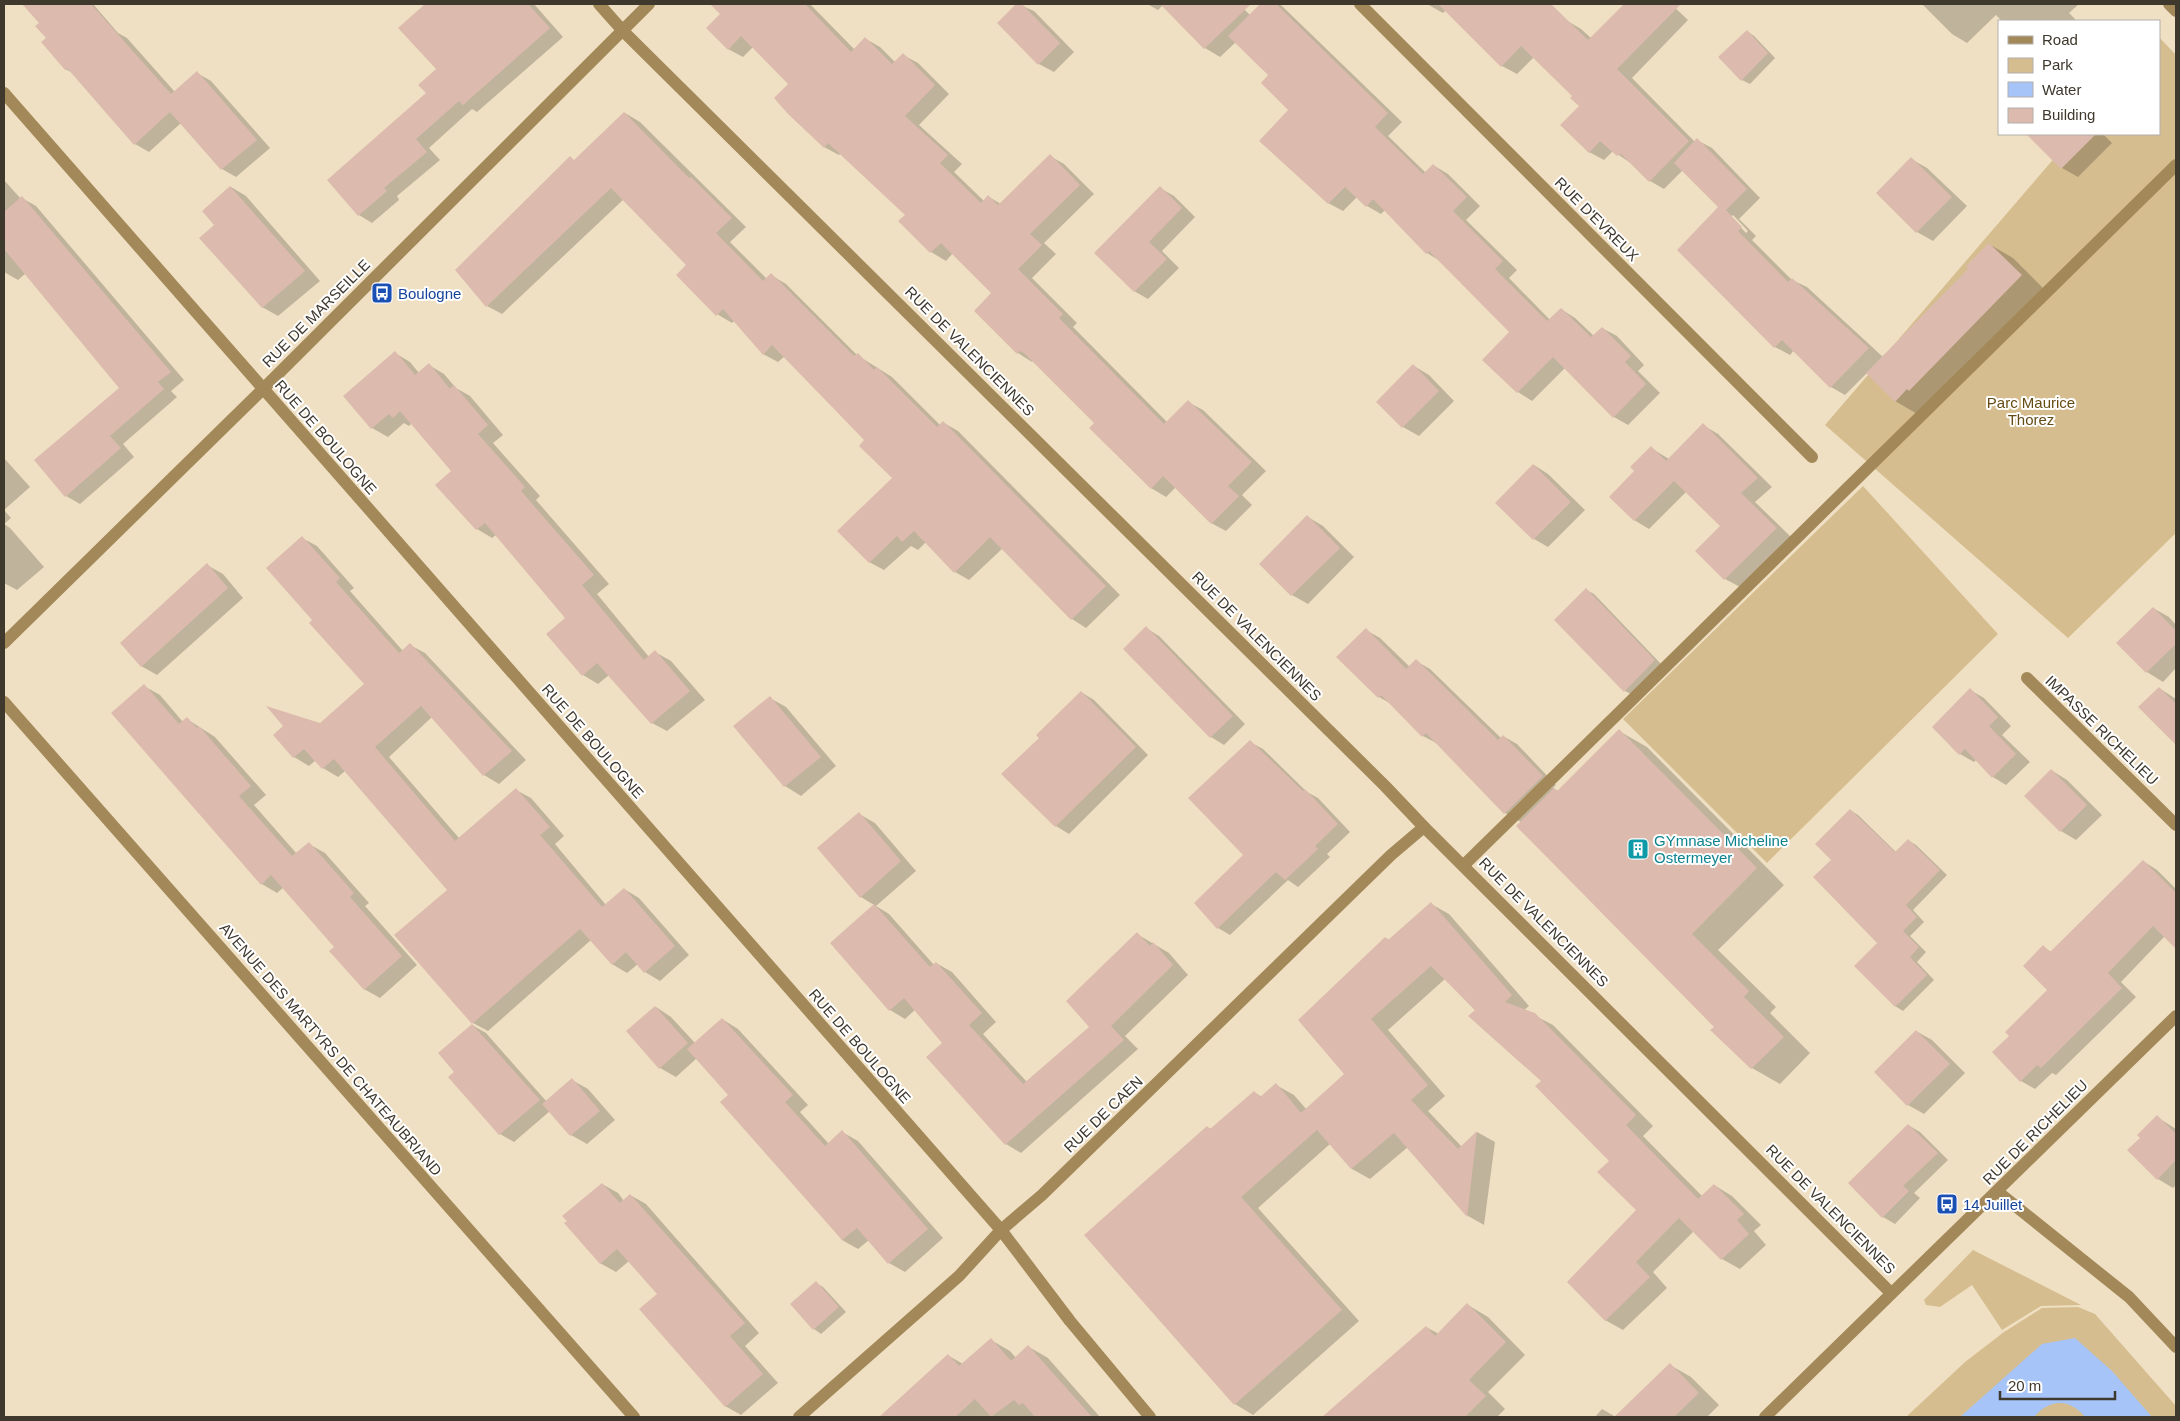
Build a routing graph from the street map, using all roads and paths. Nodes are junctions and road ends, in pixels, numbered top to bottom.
1 (599, 4) edge
2 (649, 4) edge
3 (1360, 4) edge
4 (2169, 4) edge
5 (2176, 11) edge
6 (623, 31) junction
7 (4, 93) edge
8 (2176, 165) edge
9 (263, 389) junction
10 (1812, 457) dead end
11 (4, 643) edge
12 (2027, 678) dead end
13 (4, 702) edge
14 (2176, 825) edge
15 (1424, 827) junction
16 (1464, 865) junction
17 (2176, 1016) edge
18 (1998, 1192) junction
19 (1001, 1230) junction
20 (1892, 1293) junction
21 (2176, 1347) edge
22 (634, 1417) edge
23 (799, 1417) edge
24 (1150, 1417) edge
25 (1765, 1417) edge

1 - 6 street, RUE DE VALENCIENNES
2 - 6 street, RUE DE MARSEILLE
3 - 10 street, RUE D'EVREUX
4 - 5 street
6 - 9 street, RUE DE MARSEILLE
6 - 15 street, RUE DE VALENCIENNES
7 - 9 street, RUE DE BOULOGNE
8 - 16 street
9 - 11 street, RUE DE MARSEILLE
9 - 19 street, RUE DE BOULOGNE
12 - 14 street, IMPASSE RICHELIEU
13 - 22 street, AVENUE DES MARTYRS DE CHATEAUBRIAND
15 - 16 street, RUE DE VALENCIENNES
15 - 19 street, RUE DE CAEN
16 - 20 street, RUE DE VALENCIENNES
17 - 18 street, RUE DE RICHELIEU
18 - 20 street, RUE DE RICHELIEU
18 - 21 street
19 - 23 street, RUE DE CAEN
19 - 24 street, RUE DE BOULOGNE
20 - 25 street, RUE DE RICHELIEU

